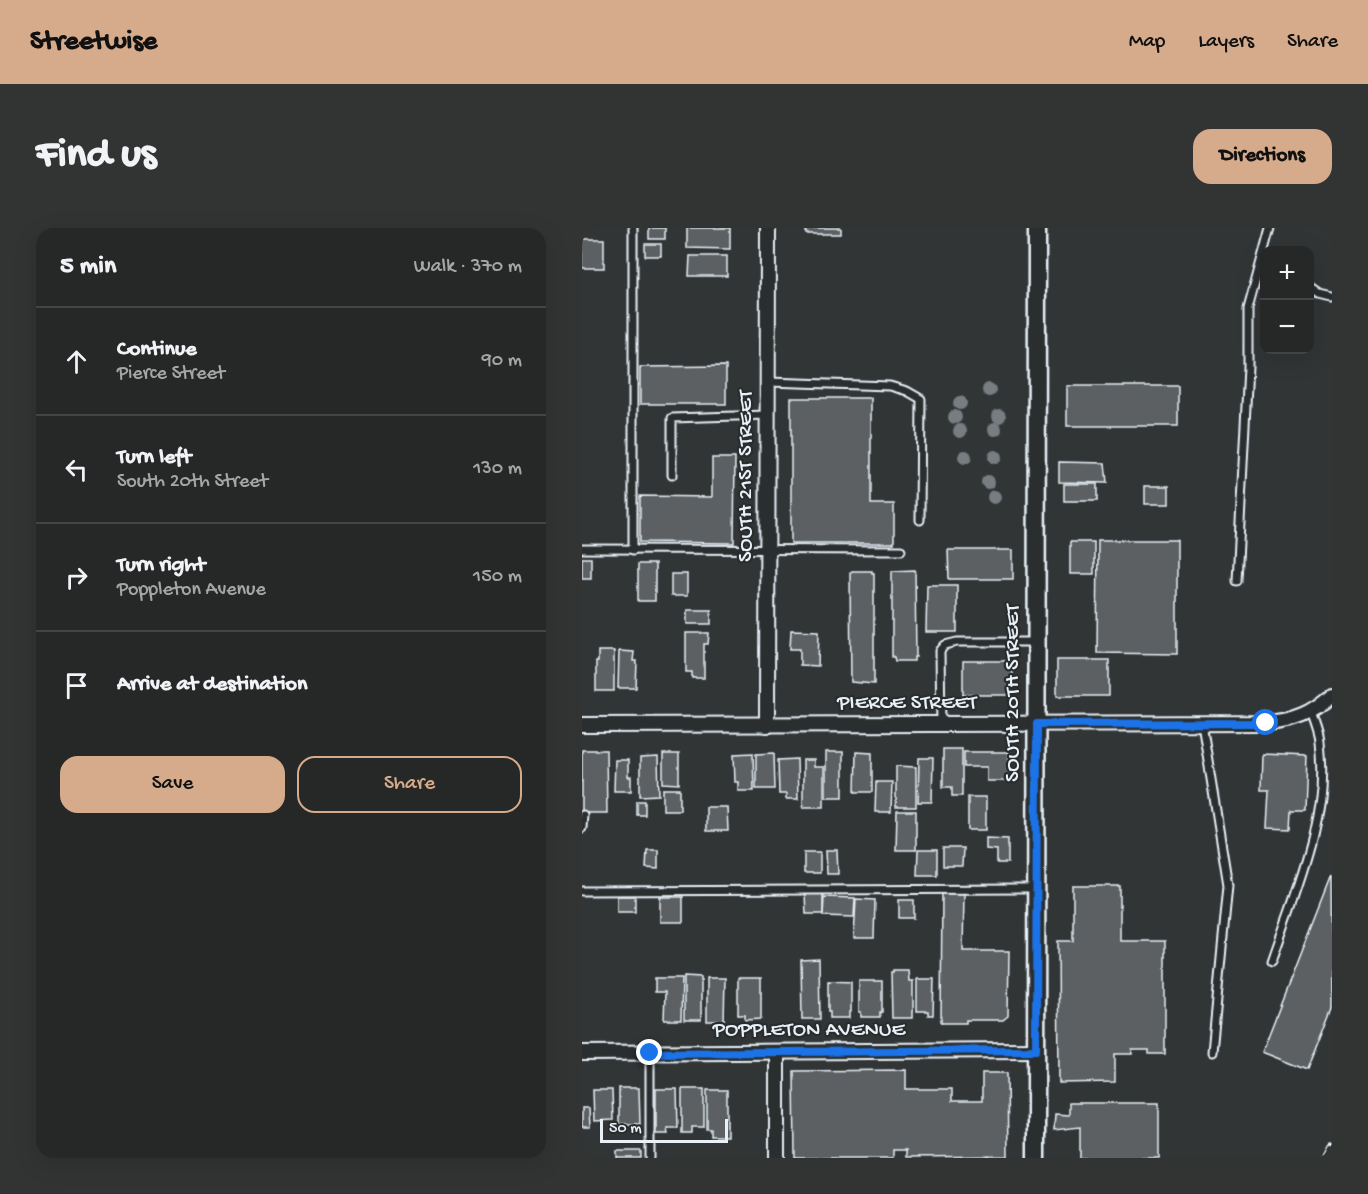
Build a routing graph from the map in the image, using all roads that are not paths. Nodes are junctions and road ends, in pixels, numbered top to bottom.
1 (633, 228) edge
2 (768, 228) edge
3 (1037, 228) edge
4 (1270, 228) edge
5 (1265, 244) joint
6 (1314, 290) edge
7 (1332, 297) edge
8 (768, 382) junction
9 (768, 415) junction
10 (672, 475) dead end
11 (920, 520) dead end
12 (582, 549) edge
13 (633, 550) junction
14 (768, 550) junction
15 (901, 550) dead end
16 (1237, 581) dead end
17 (1037, 642) junction
18 (1332, 695) edge
19 (1311, 712) junction
20 (1202, 723) junction
21 (1037, 724) junction
22 (582, 725) edge
23 (767, 725) junction
24 (941, 725) junction
25 (583, 815) edge
26 (582, 828) edge
27 (1037, 888) junction
28 (582, 891) edge
29 (1272, 960) dead end
30 (1036, 1050) junction
31 (777, 1052) junction
32 (1212, 1052) dead end
33 (582, 1053) edge
34 (650, 1053) junction
35 (650, 1158) edge
36 (777, 1158) edge
37 (1036, 1158) edge

1 - 13 lane
2 - 8 street, SOUTH 21ST STREET
3 - 17 street, SOUTH 20TH STREET
4 - 5 lane
5 - 16 lane
6 - 7 lane
8 - 9 street, SOUTH 21ST STREET
8 - 11 lane
9 - 10 lane
9 - 14 street, SOUTH 21ST STREET
12 - 13 lane
13 - 14 lane
14 - 15 lane
14 - 23 street, SOUTH 21ST STREET
17 - 21 street, SOUTH 20TH STREET
17 - 24 lane
18 - 19 street, PIERCE STREET
19 - 20 street, PIERCE STREET
19 - 29 lane
20 - 21 street, PIERCE STREET
20 - 32 lane
21 - 24 street, PIERCE STREET
21 - 27 street, SOUTH 20TH STREET
22 - 23 street, PIERCE STREET
23 - 24 street, PIERCE STREET
25 - 26 lane
27 - 28 lane
27 - 30 street, SOUTH 20TH STREET
30 - 31 street, POPPLETON AVENUE
30 - 37 street, SOUTH 20TH STREET
31 - 34 street, POPPLETON AVENUE
31 - 36 street
33 - 34 street, POPPLETON AVENUE
34 - 35 lane

